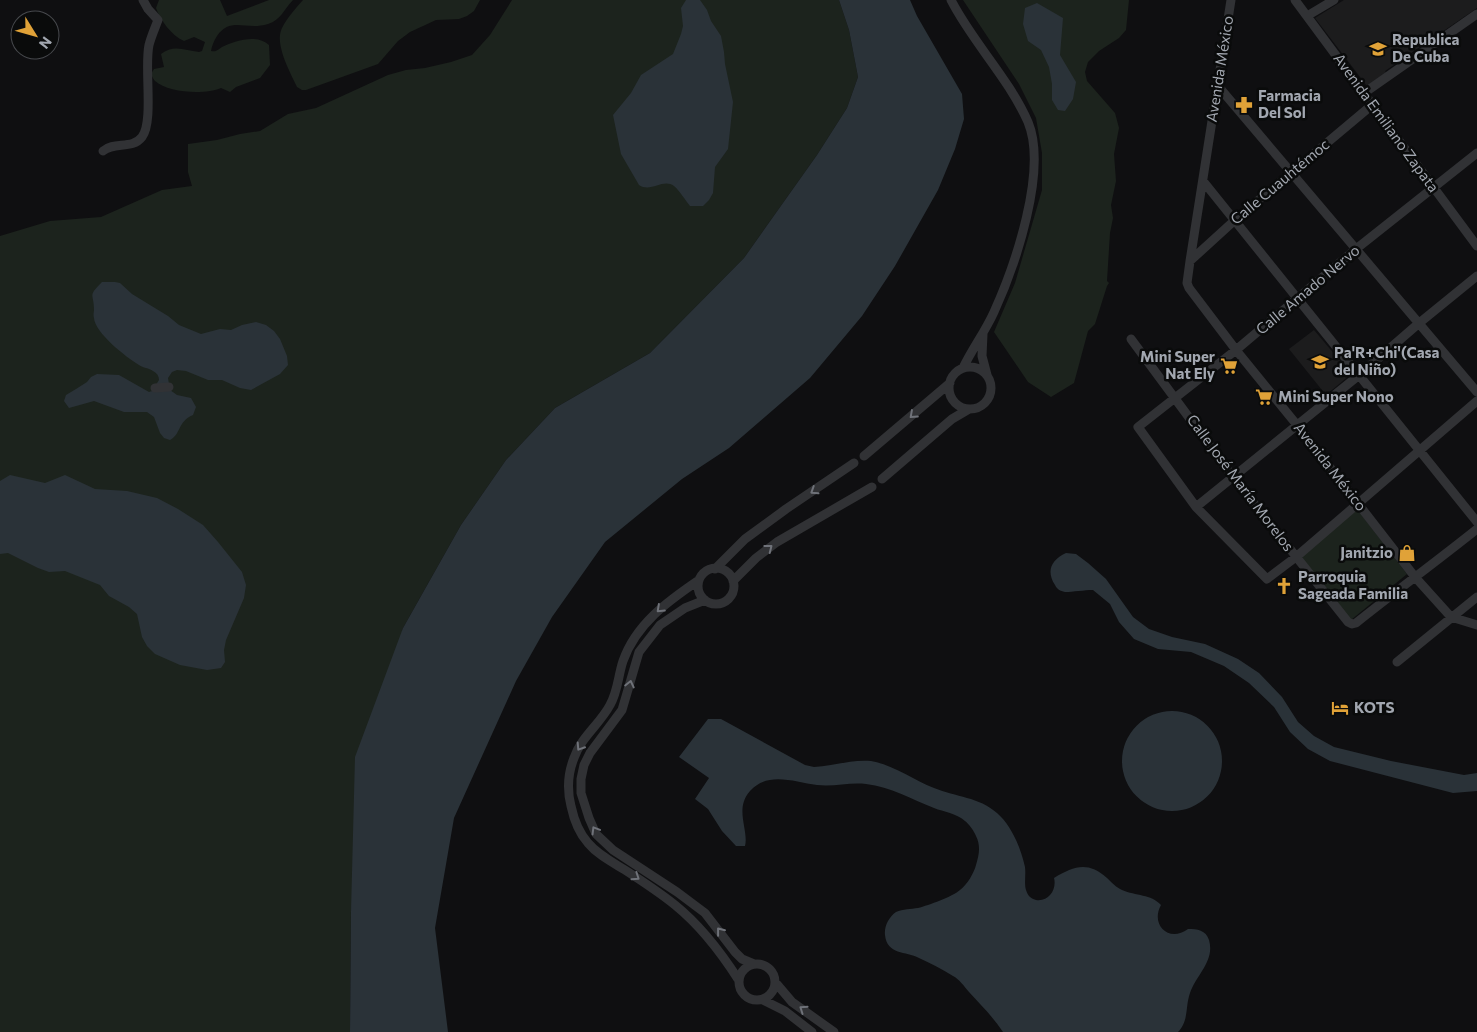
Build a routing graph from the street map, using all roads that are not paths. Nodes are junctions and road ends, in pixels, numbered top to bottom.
1 (143, 0) edge
2 (951, 0) edge
3 (1231, 0) edge
4 (1295, 0) edge
5 (1334, 0) edge
6 (1477, 14) edge
7 (1308, 16) junction
8 (1218, 86) junction
9 (1364, 92) junction
10 (1372, 105) junction
11 (104, 151) dead end
12 (1477, 153) edge
13 (1290, 173) junction
14 (1203, 182) junction
15 (1434, 187) junction
16 (1235, 220) junction
17 (1477, 246) edge
18 (1356, 249) junction
19 (1190, 261) junction
20 (1477, 276) edge
21 (1297, 300) junction
22 (1418, 324) junction
23 (983, 334) junction
24 (1131, 339) dead end
25 (1236, 350) junction
26 (963, 368) junction
27 (987, 375) junction
28 (1358, 376) junction
29 (950, 383) junction
30 (169, 387) dead end
31 (155, 388) dead end
32 (1477, 392) edge
33 (1175, 397) junction
34 (1477, 401) edge
35 (969, 409) junction
36 (1297, 425) junction
37 (1419, 450) junction
38 (864, 456) dead end
39 (854, 463) dead end
40 (1233, 477) junction
41 (882, 479) dead end
42 (872, 487) dead end
43 (1358, 502) junction
44 (1196, 507) junction
45 (1477, 522) edge
46 (1477, 530) edge
47 (1296, 557) junction
48 (715, 568) junction
49 (1415, 577) junction
50 (699, 580) junction
51 (734, 581) junction
52 (1477, 597) edge
53 (705, 600) junction
54 (1451, 617) junction
55 (1477, 625) edge
56 (1397, 662) dead end
57 (754, 964) junction
58 (738, 979) junction
59 (775, 982) junction
60 (763, 1000) junction
61 (812, 1032) edge
62 (834, 1032) edge

1 - 11 street
2 - 23 street
3 - 8 street, Avenida México
4 - 7 street, Avenida Emiliano Zapata
5 - 7 street
6 - 9 street
7 - 9 street, Avenida Emiliano Zapata
8 - 13 street
8 - 14 street, Avenida México
9 - 10 street, Avenida Emiliano Zapata
10 - 13 street, Calle Cuauhtémoc
10 - 15 street, Avenida Emiliano Zapata
12 - 15 street, Calle Amado Nervo
13 - 16 street, Calle Cuauhtémoc
13 - 18 street
14 - 16 street
14 - 19 street, Avenida México
15 - 17 street, Avenida Emiliano Zapata
15 - 18 street, Calle Amado Nervo
16 - 19 street, Calle Cuauhtémoc
16 - 21 street
18 - 21 street, Calle Amado Nervo
18 - 22 street
19 - 25 street, Avenida México
20 - 22 street
21 - 25 street, Calle Amado Nervo
21 - 28 street
22 - 28 street
22 - 32 street
23 - 26 street
23 - 27 street
24 - 33 street, Calle José María Morelos
25 - 33 street, Calle Amado Nervo
25 - 36 street, Avenida México
26 - 27 street
26 - 29 street
27 - 35 street
28 - 36 street
28 - 37 street
29 - 35 street
29 -> 38 street
30 - 31 street
33 - 40 street, Calle José María Morelos
33 - 44 street, Calle Amado Nervo
34 - 37 street
35 - 41 street
36 - 40 street
36 - 43 street, Avenida México
37 - 43 street
37 - 45 street
39 -> 48 street
40 - 44 street
40 - 47 street, Calle José María Morelos
51 -> 42 street
43 - 47 street
43 - 49 street, Avenida México
44 - 47 street
46 - 49 street
47 - 49 street, Calle José María Morelos
48 - 50 street
48 - 51 street
49 - 54 street, Avenida México
50 - 53 street
50 -> 58 street
51 - 53 street
52 - 54 street
57 -> 53 street
54 - 55 street
54 - 56 street
57 - 58 street
57 - 59 street
58 - 60 street
59 - 60 street
62 -> 59 street
60 - 61 street

